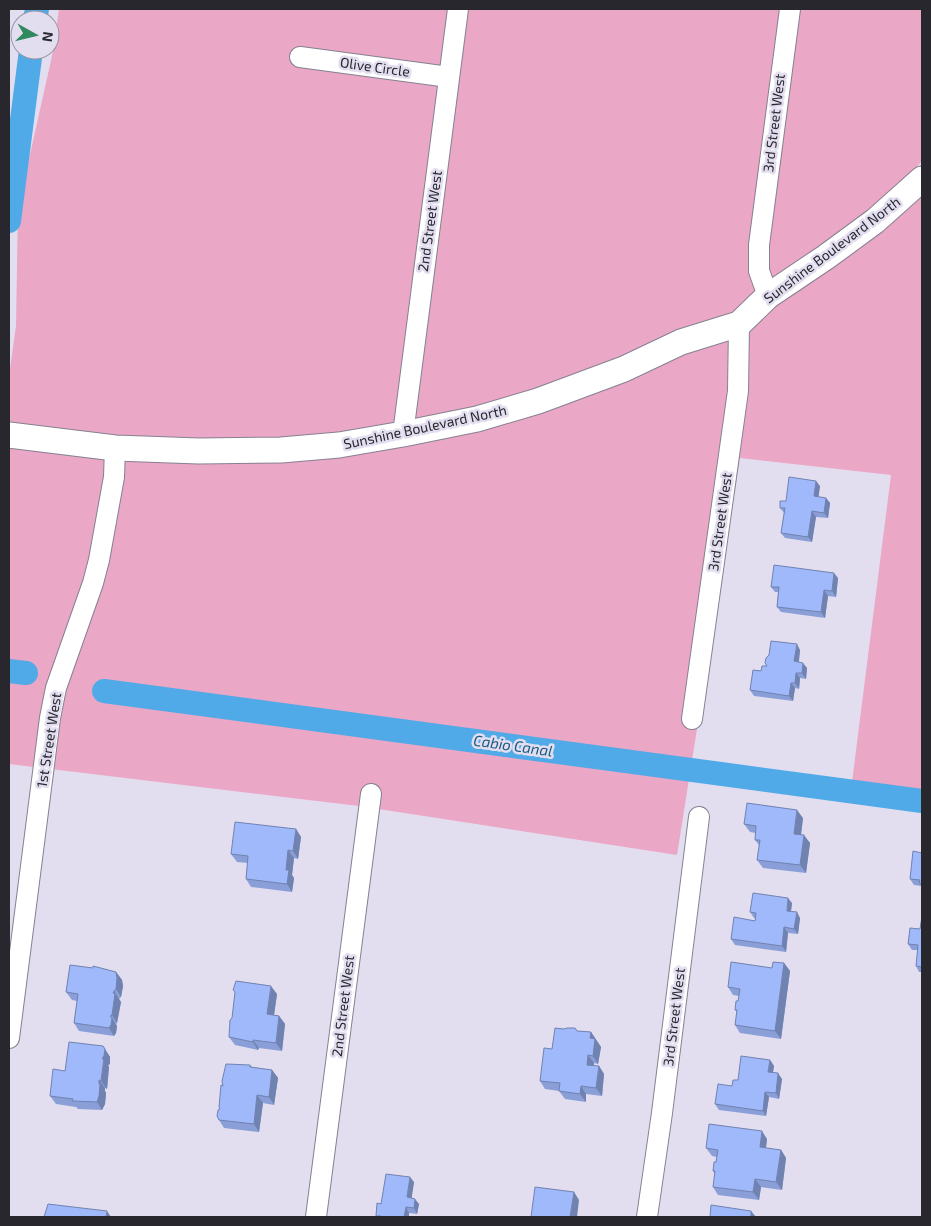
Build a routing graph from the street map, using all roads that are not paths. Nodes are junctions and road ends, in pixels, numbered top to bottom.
1 (458, 9) edge
2 (790, 9) edge
3 (300, 57) dead end
4 (449, 77) junction
5 (922, 179) edge
6 (768, 296) junction
7 (739, 324) junction
8 (403, 434) junction
9 (11, 436) edge
10 (115, 448) junction
11 (692, 719) dead end
12 (371, 794) dead end
13 (699, 817) dead end
14 (9, 1038) edge
15 (316, 1217) edge
16 (647, 1217) edge

1 - 4 street, 2nd Street West
2 - 6 street, 3rd Street West
3 - 4 street, Olive Circle
4 - 8 street, 2nd Street West
5 - 6 street, Sunshine Boulevard North
6 - 7 street, Sunshine Boulevard North
7 - 8 street, Sunshine Boulevard North
7 - 11 street, 3rd Street West
8 - 10 street, Sunshine Boulevard North
9 - 10 street, Sunshine Boulevard North
10 - 14 street, 1st Street West
12 - 15 street, 2nd Street West
13 - 16 street, 3rd Street West

